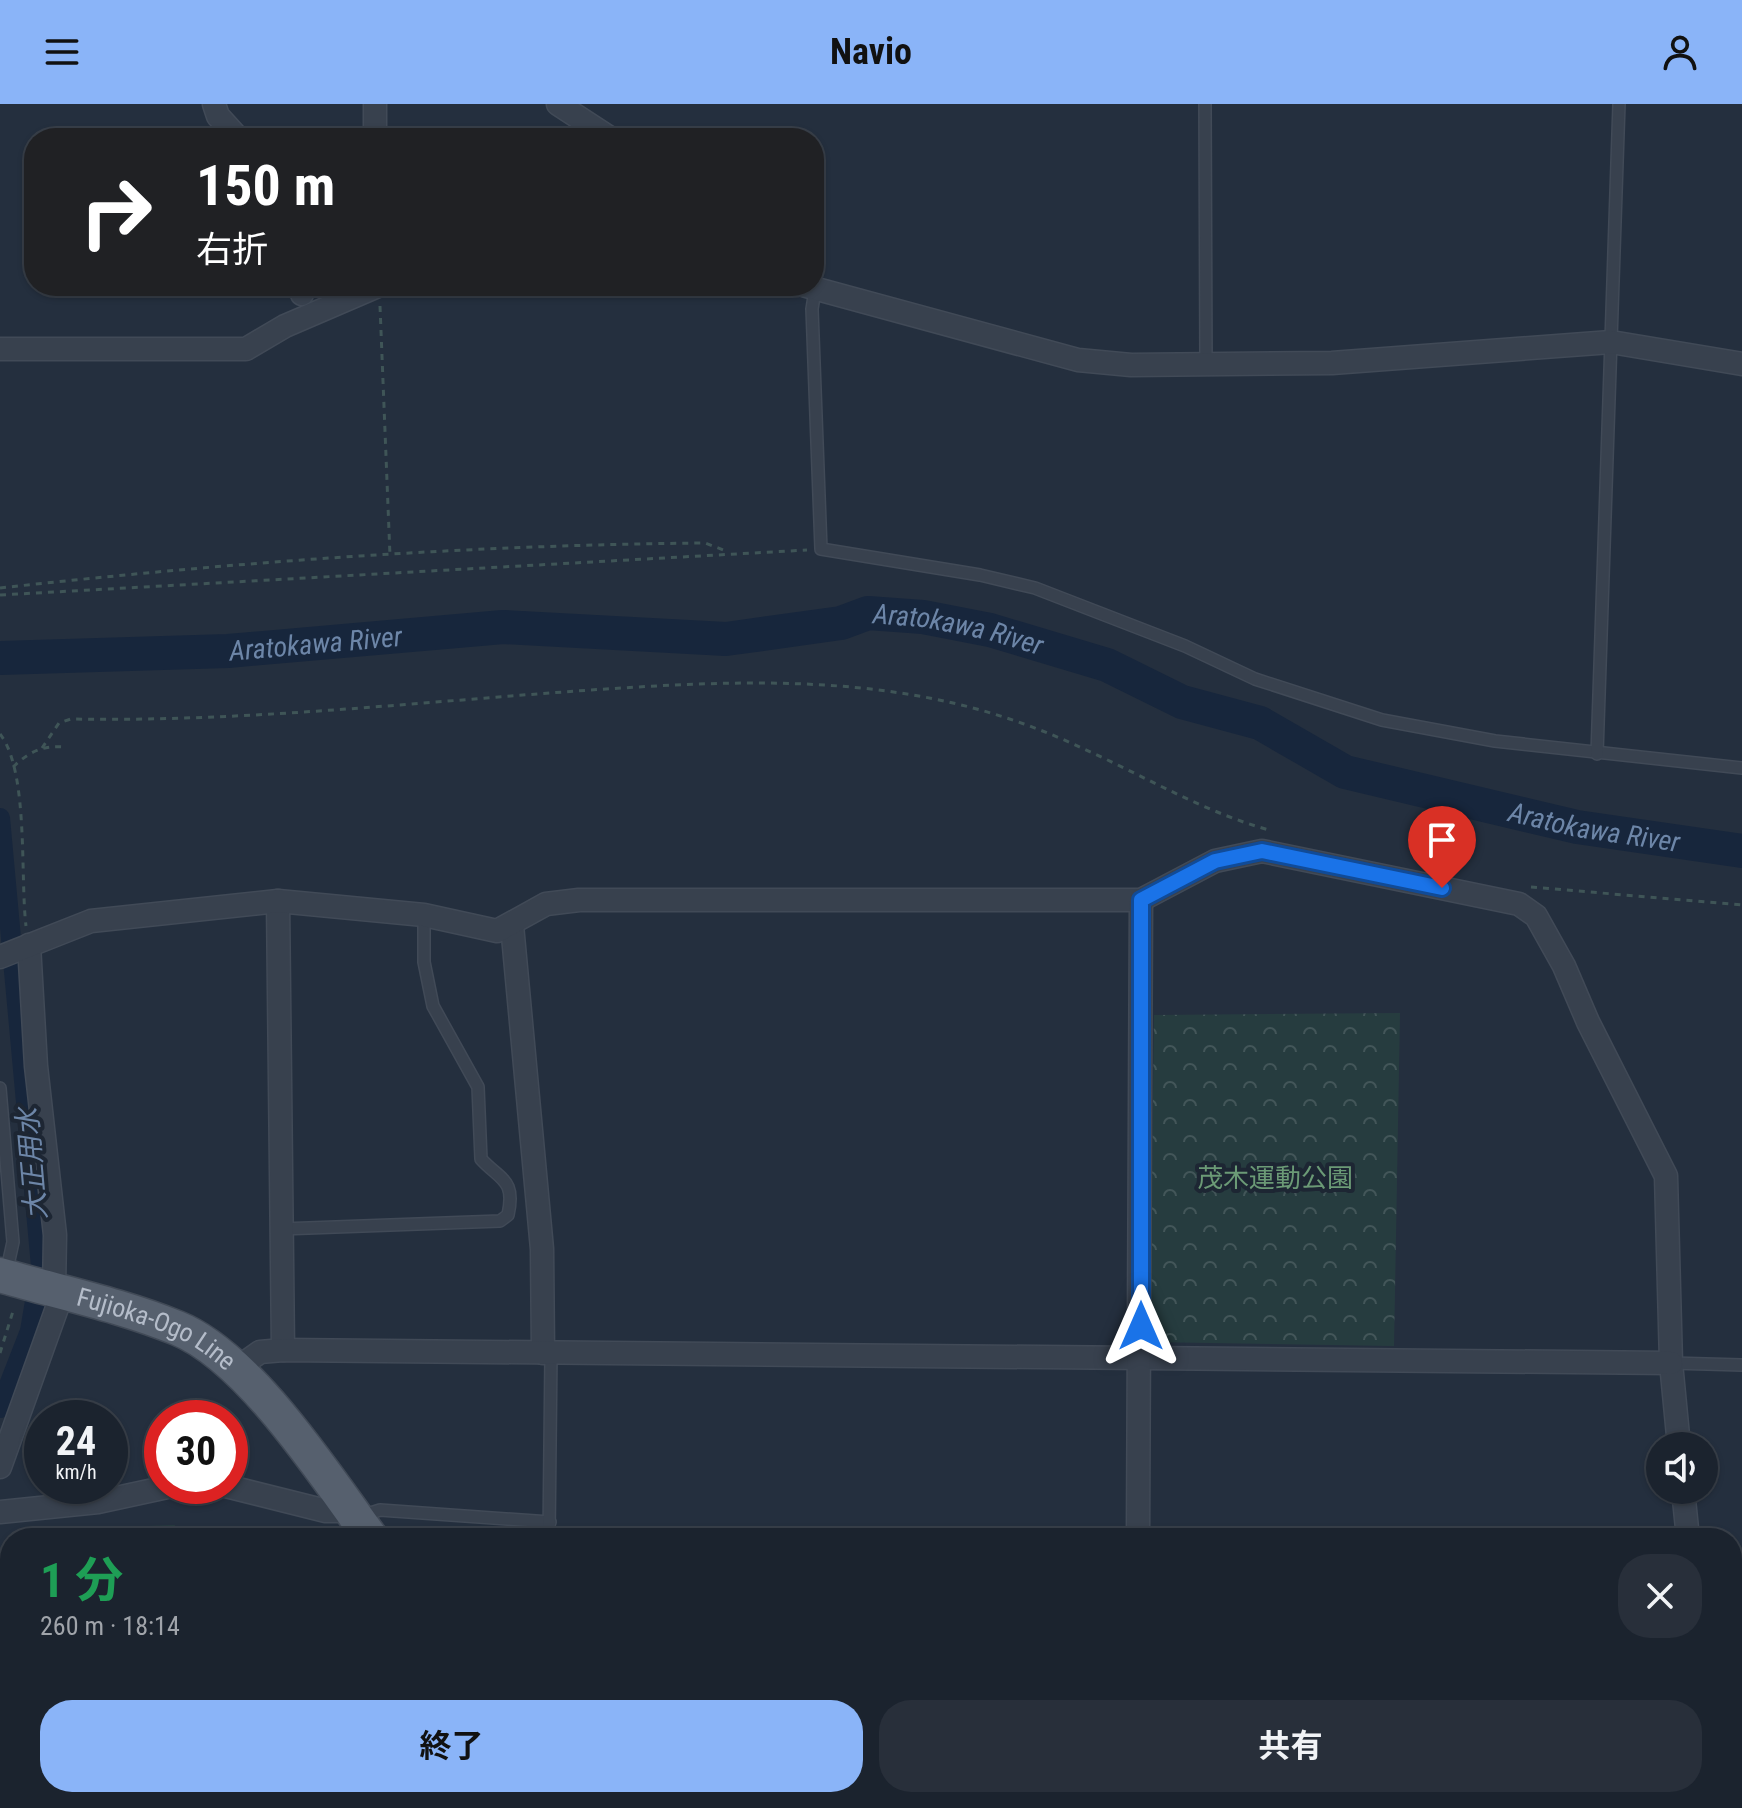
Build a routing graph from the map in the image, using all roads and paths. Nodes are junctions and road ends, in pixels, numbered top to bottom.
1 (214, 104) edge
2 (375, 104) edge
3 (558, 104) edge
4 (1205, 104) edge
5 (1619, 104) edge
6 (229, 128) edge
7 (375, 128) edge
8 (595, 128) edge
9 (824, 292) edge
10 (373, 296) edge
11 (379, 296) edge
12 (811, 296) edge
13 (1611, 342) junction
14 (0, 349) edge
15 (1206, 364) junction
16 (1742, 364) edge
17 (821, 549) junction
18 (730, 552) junction
19 (390, 556) junction
20 (0, 588) edge
21 (0, 595) edge
22 (0, 734) edge
23 (66, 747) dead end
24 (42, 748) junction
25 (1597, 754) junction
26 (13, 767) junction
27 (1742, 768) edge
28 (1280, 833) dead end
29 (1518, 886) dead end
30 (1141, 900) junction
31 (278, 901) junction
32 (1742, 905) edge
33 (424, 915) junction
34 (512, 925) junction
35 (26, 948) junction
36 (0, 957) edge
37 (0, 1088) edge
38 (281, 1229) junction
39 (31, 1285) edge
40 (283, 1350) junction
41 (0, 1353) edge
42 (547, 1354) junction
43 (1141, 1357) junction
44 (1671, 1363) junction
45 (1742, 1365) edge
46 (236, 1369) junction
47 (1678, 1432) edge
48 (0, 1467) edge
49 (144, 1492) edge
50 (248, 1492) edge
51 (1684, 1504) edge
52 (0, 1512) edge
53 (550, 1522) junction
54 (360, 1523) edge
55 (550, 1528) edge
56 (1138, 1528) edge
57 (1687, 1528) edge

1 - 6 street
2 - 7 street
3 - 8 street
4 - 15 lane
5 - 13 lane
9 - 15 street
10 - 14 street
11 - 19 path
12 - 17 lane
13 - 15 street
13 - 16 street
13 - 25 lane
17 - 18 path
17 - 25 lane
18 - 19 path
18 - 21 path
19 - 20 path
22 - 26 path
23 - 24 path
24 - 26 path
24 - 28 path
25 - 27 lane
26 - 35 path
29 - 32 path
30 - 34 street
30 - 43 street
30 - 44 street
31 - 33 street
31 - 35 street
31 - 38 street
33 - 34 street
33 - 38 lane
34 - 42 street
35 - 36 street
35 - 39 street
37 - 39 lane
38 - 40 street
39 - 41 path
39 - 46 main road, Fujioka-Ogo Line
39 - 48 street
40 - 42 street
40 - 46 street
42 - 43 street
42 - 53 lane
43 - 44 street
43 - 56 street
44 - 45 lane
44 - 47 street
46 - 54 main road, Fujioka-Ogo Line
49 - 52 street
50 - 54 street
51 - 57 street
53 - 54 lane
53 - 55 lane

